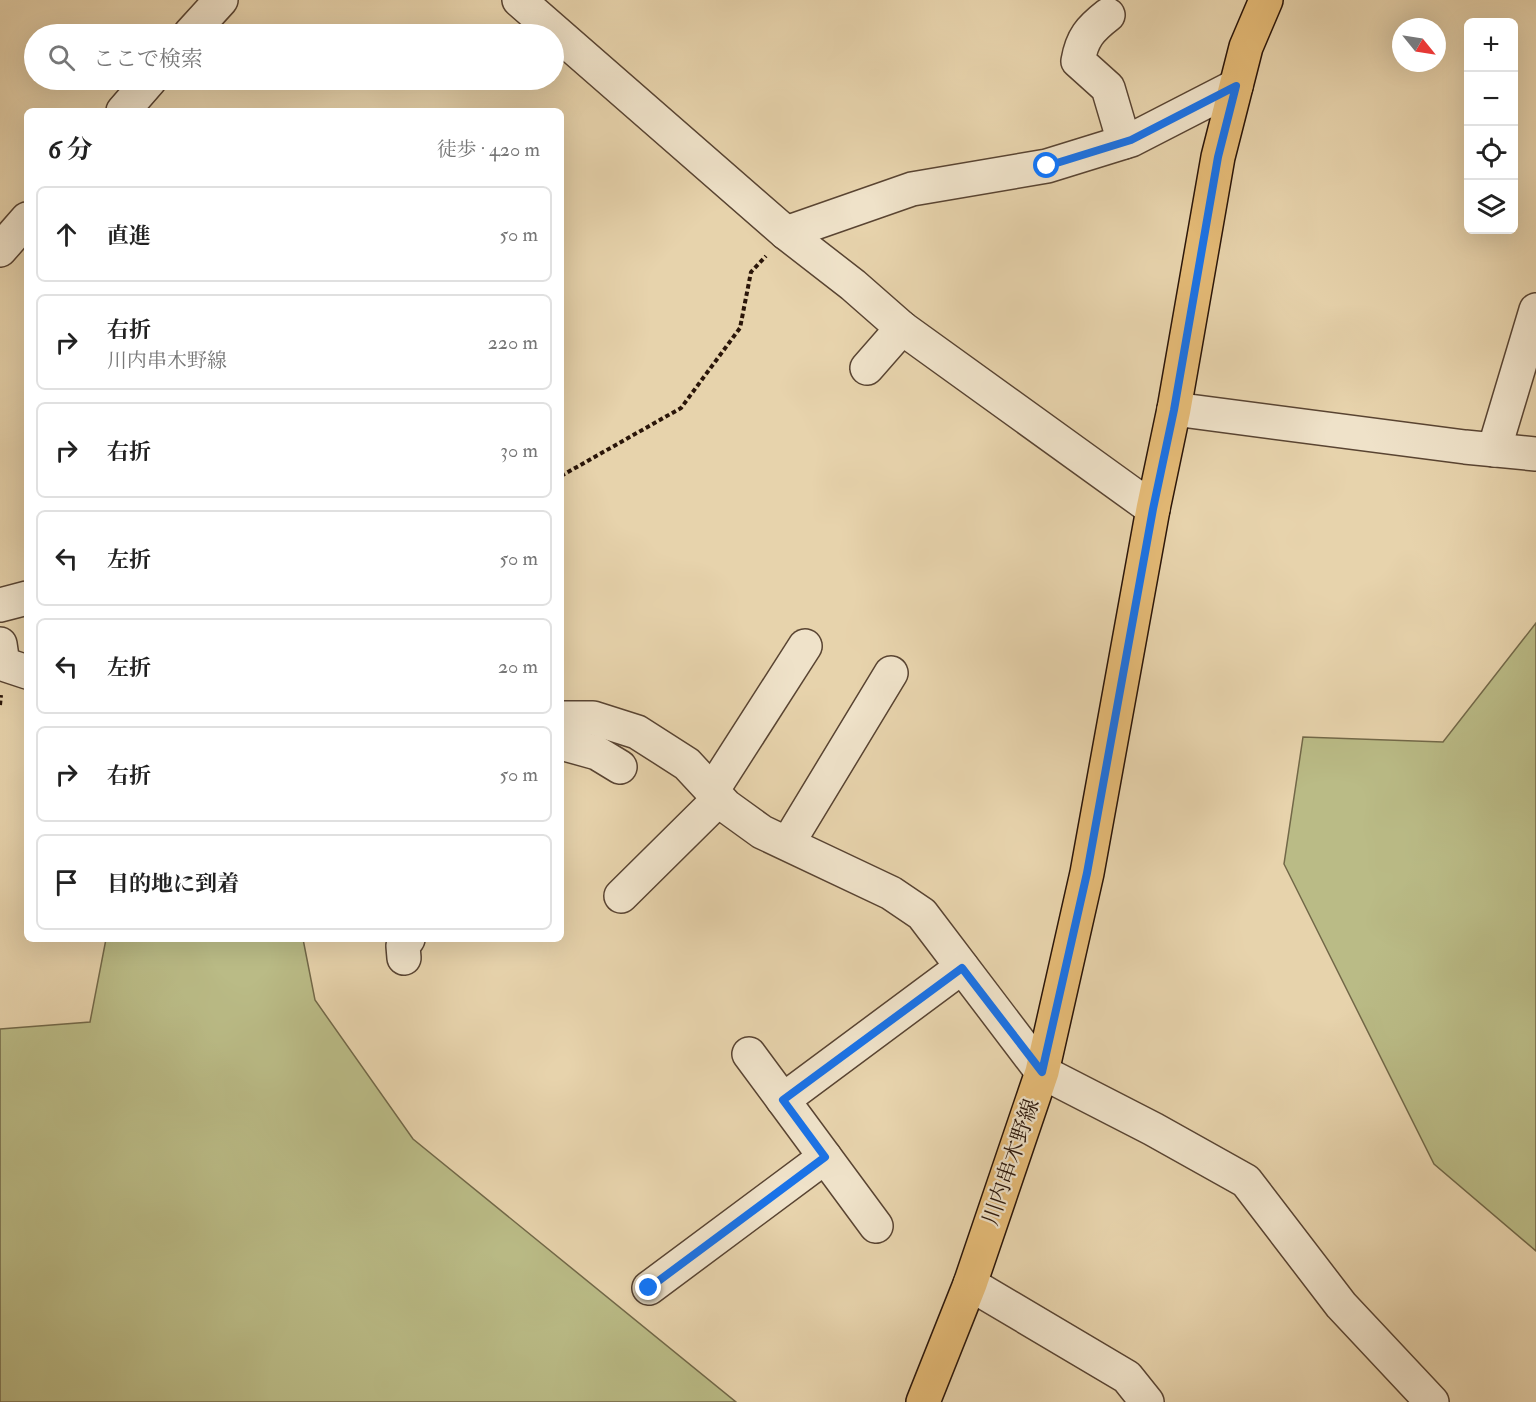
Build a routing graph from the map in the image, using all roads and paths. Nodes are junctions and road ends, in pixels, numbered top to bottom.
1 (221, 0) edge
2 (519, 0) edge
3 (1266, 0) edge
4 (1108, 15) dead end
5 (199, 24) edge
6 (547, 24) edge
7 (564, 39) edge
8 (1236, 86) junction
9 (141, 90) edge
10 (126, 108) edge
11 (1124, 142) junction
12 (24, 222) edge
13 (786, 233) junction
14 (0, 250) edge
15 (1536, 310) edge
16 (902, 328) junction
17 (867, 368) dead end
18 (1174, 410) junction
19 (1494, 450) junction
20 (1536, 454) edge
21 (564, 474) edge
22 (1153, 509) junction
23 (24, 599) edge
24 (0, 604) edge
25 (0, 644) edge
26 (805, 646) dead end
27 (24, 671) edge
28 (891, 674) dead end
29 (564, 718) edge
30 (564, 745) edge
31 (620, 767) dead end
32 (716, 795) junction
33 (788, 843) junction
34 (621, 896) dead end
35 (962, 968) junction
36 (749, 1054) dead end
37 (1042, 1072) junction
38 (783, 1100) junction
39 (825, 1157) junction
40 (876, 1226) dead end
41 (970, 1284) junction
42 (649, 1288) dead end
43 (923, 1402) edge
44 (1148, 1402) edge
45 (1432, 1402) edge

1 - 5 street
2 - 6 street
3 - 8 main road, 川内串木野線
4 - 11 street
7 - 13 street
8 - 11 street
8 - 18 main road, 川内串木野線
9 - 10 street
11 - 13 street
12 - 14 street
13 - 16 street
13 - 21 path
15 - 19 street
16 - 17 street
16 - 22 street
18 - 19 street
18 - 22 main road, 川内串木野線
19 - 20 street
22 - 37 main road, 川内串木野線
23 - 24 street
25 - 27 street
26 - 32 street
28 - 33 street
29 - 32 street
30 - 31 street
32 - 33 street
32 - 34 street
33 - 35 street
35 - 37 street
35 - 38 street
36 - 38 street
37 - 41 main road, 川内串木野線
37 - 45 street
38 - 39 street
39 - 40 street
39 - 42 street
41 - 43 main road, 川内串木野線
41 - 44 street

